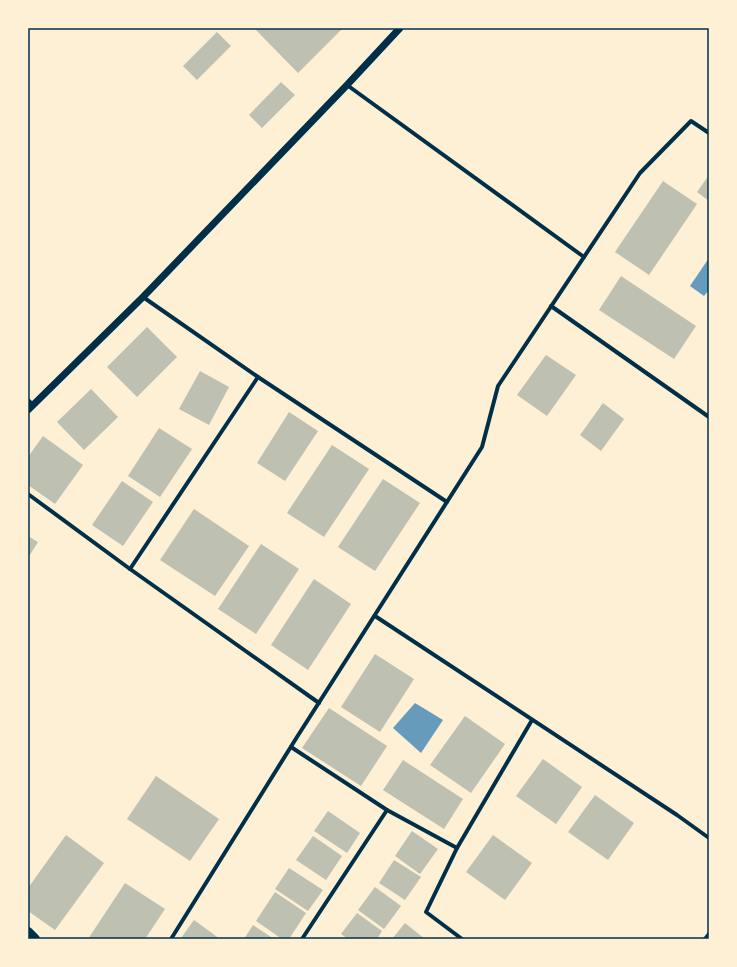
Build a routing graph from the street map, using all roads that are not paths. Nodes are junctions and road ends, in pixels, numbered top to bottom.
1 (400, 28) edge
2 (347, 85) junction
3 (709, 133) edge
4 (584, 257) junction
5 (143, 297) junction
6 (551, 306) junction
7 (258, 377) junction
8 (30, 405) edge
9 (709, 417) edge
10 (28, 494) edge
11 (447, 502) junction
12 (130, 569) junction
13 (375, 616) junction
14 (319, 703) junction
15 (532, 720) junction
16 (291, 746) junction
17 (387, 810) junction
18 (709, 838) edge
19 (457, 848) junction
20 (28, 932) edge
21 (455, 934) junction
22 (709, 934) edge
23 (35, 939) edge
24 (171, 939) edge
25 (302, 939) edge
26 (451, 939) edge
27 (462, 939) edge
28 (705, 939) edge

1 - 2 street
2 - 4 street
2 - 5 street
3 - 4 street
4 - 6 street
5 - 7 street
5 - 8 street
6 - 9 street
6 - 11 street
7 - 11 street
7 - 12 street
10 - 12 street
11 - 13 street
12 - 14 street
13 - 14 street
13 - 15 street
14 - 16 street
15 - 18 street
15 - 19 street
16 - 17 street
16 - 24 street
17 - 19 street
17 - 25 street
19 - 21 street
20 - 23 main road
21 - 26 street
21 - 27 street
22 - 28 street

